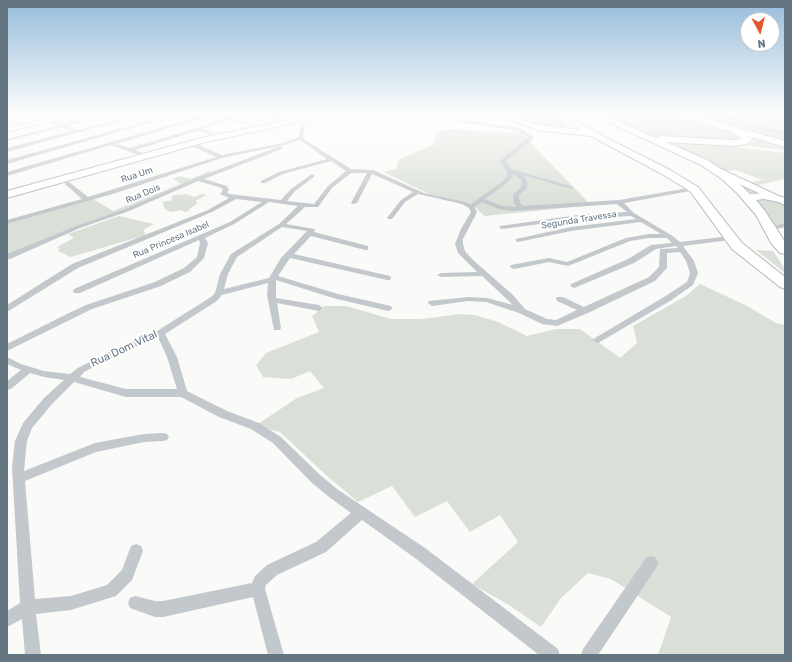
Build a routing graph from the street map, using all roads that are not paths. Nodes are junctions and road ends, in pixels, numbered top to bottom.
1 (26, 145) edge
2 (67, 145) edge
3 (108, 145) edge
4 (114, 145) edge
5 (146, 145) edge
6 (185, 145) edge
7 (194, 145) joint
8 (280, 145) edge
9 (283, 145) edge
10 (309, 145) edge
11 (523, 145) edge
12 (615, 145) edge
13 (676, 145) edge
14 (733, 145) edge
15 (752, 147) dead end
16 (766, 149) dead end
17 (7, 150) edge
18 (130, 150) junction
19 (785, 151) edge
20 (146, 156) junction
21 (221, 157) junction
22 (332, 159) junction
23 (7, 162) edge
24 (198, 164) junction
25 (509, 170) junction
26 (716, 170) junction
27 (350, 171) junction
28 (371, 171) junction
29 (215, 173) junction
30 (7, 174) edge
31 (312, 176) dead end
32 (198, 179) junction
33 (263, 182) dead end
34 (67, 183) junction
35 (571, 187) dead end
36 (694, 189) junction
37 (418, 192) junction
38 (7, 195) edge
39 (236, 197) junction
40 (7, 198) edge
41 (747, 198) junction
42 (88, 200) junction
43 (269, 200) junction
44 (482, 200) junction
45 (782, 201) edge
46 (283, 202) junction
47 (618, 202) junction
48 (354, 203) dead end
49 (303, 205) junction
50 (471, 207) junction
51 (522, 209) junction
52 (632, 214) junction
53 (390, 218) dead end
54 (644, 220) junction
55 (7, 222) edge
56 (281, 225) junction
57 (785, 225) edge
58 (502, 227) dead end
59 (770, 231) junction
60 (309, 233) junction
61 (669, 236) junction
62 (201, 237) junction
63 (730, 238) junction
64 (785, 239) edge
65 (518, 240) dead end
66 (365, 248) dead end
67 (680, 248) junction
68 (785, 250) edge
69 (288, 256) junction
70 (7, 257) edge
71 (514, 267) dead end
72 (483, 274) junction
73 (441, 275) dead end
74 (387, 278) dead end
75 (273, 279) junction
76 (785, 284) edge
77 (574, 286) dead end
78 (78, 291) dead end
79 (219, 293) junction
80 (560, 299) dead end
81 (272, 300) junction
82 (432, 303) dead end
83 (319, 308) dead end
84 (388, 308) dead end
85 (7, 309) edge
86 (522, 311) junction
87 (585, 311) junction
88 (277, 328) dead end
89 (160, 333) junction
90 (598, 340) dead end
91 (7, 348) edge
92 (7, 360) edge
93 (29, 369) junction
94 (72, 378) junction
95 (7, 386) edge
96 (183, 394) junction
97 (163, 437) dead end
98 (19, 478) junction
99 (361, 513) junction
100 (136, 551) dead end
101 (651, 563) dead end
102 (258, 589) junction
103 (135, 603) dead end
104 (28, 607) junction
105 (7, 619) edge
106 (33, 655) edge
107 (276, 655) edge
108 (552, 655) edge
109 (589, 655) edge

1 - 17 street
2 - 23 street
3 - 30 street
4 - 18 street
5 - 18 street
6 - 20 highway
7 - 21 street
7 - 34 highway
8 - 21 street, Rua Um
9 - 29 street, Rua Dois
10 - 22 street
11 - 25 street
12 - 36 highway
13 - 26 highway
14 - 15 highway
16 - 19 highway
18 - 20 street
20 - 38 highway
21 - 24 street, Rua Um
22 - 27 street
22 - 33 street
24 - 29 street
24 - 42 street, Rua Um
25 - 35 street
25 - 44 street
25 - 51 street
26 - 41 highway
26 - 45 main road
27 - 28 street
27 - 49 street
28 - 37 street
28 - 48 street
29 - 32 street, Rua Dois
31 - 46 street
32 - 39 street
32 - 70 street, Rua Dois
34 - 40 highway
34 - 42 street
36 - 47 street
36 - 63 highway
37 - 50 street
37 - 53 street
39 - 43 street
39 - 85 street
41 - 45 highway
41 - 59 highway
42 - 55 street, Rua Um
43 - 46 street
43 - 62 street, Rua Princesa Isabel
44 - 50 street
44 - 51 street
46 - 49 street
47 - 51 street
47 - 52 street
49 - 56 street
50 - 72 street
52 - 54 street
52 - 58 street
54 - 61 street
54 - 65 street, Segunda Travessa
56 - 60 street
56 - 79 street
57 - 59 street
59 - 64 street
59 - 68 highway
60 - 66 street
60 - 69 street
61 - 67 street
61 - 71 street
62 - 78 street, Rua Princesa Isabel
62 - 91 street
63 - 67 street
63 - 76 highway
67 - 77 street
67 - 87 street
67 - 90 street
69 - 74 street
69 - 75 street
72 - 73 street
72 - 86 street
75 - 79 street
75 - 81 street
75 - 84 street
79 - 89 street, Rua Dom Vital
80 - 87 street
81 - 83 street
81 - 88 street
82 - 86 street
86 - 87 street
89 - 94 street, Rua Dom Vital
89 - 96 street
92 - 93 street
93 - 94 street
93 - 95 street
94 - 96 street
94 - 98 street, Rua Dom Vital
96 - 99 street
97 - 98 street
98 - 104 street, Rua Dom Vital
99 - 102 street
99 - 108 street
100 - 104 street
101 - 109 street
102 - 103 street
102 - 107 street
104 - 105 street
104 - 106 street, Rua Dom Vital

